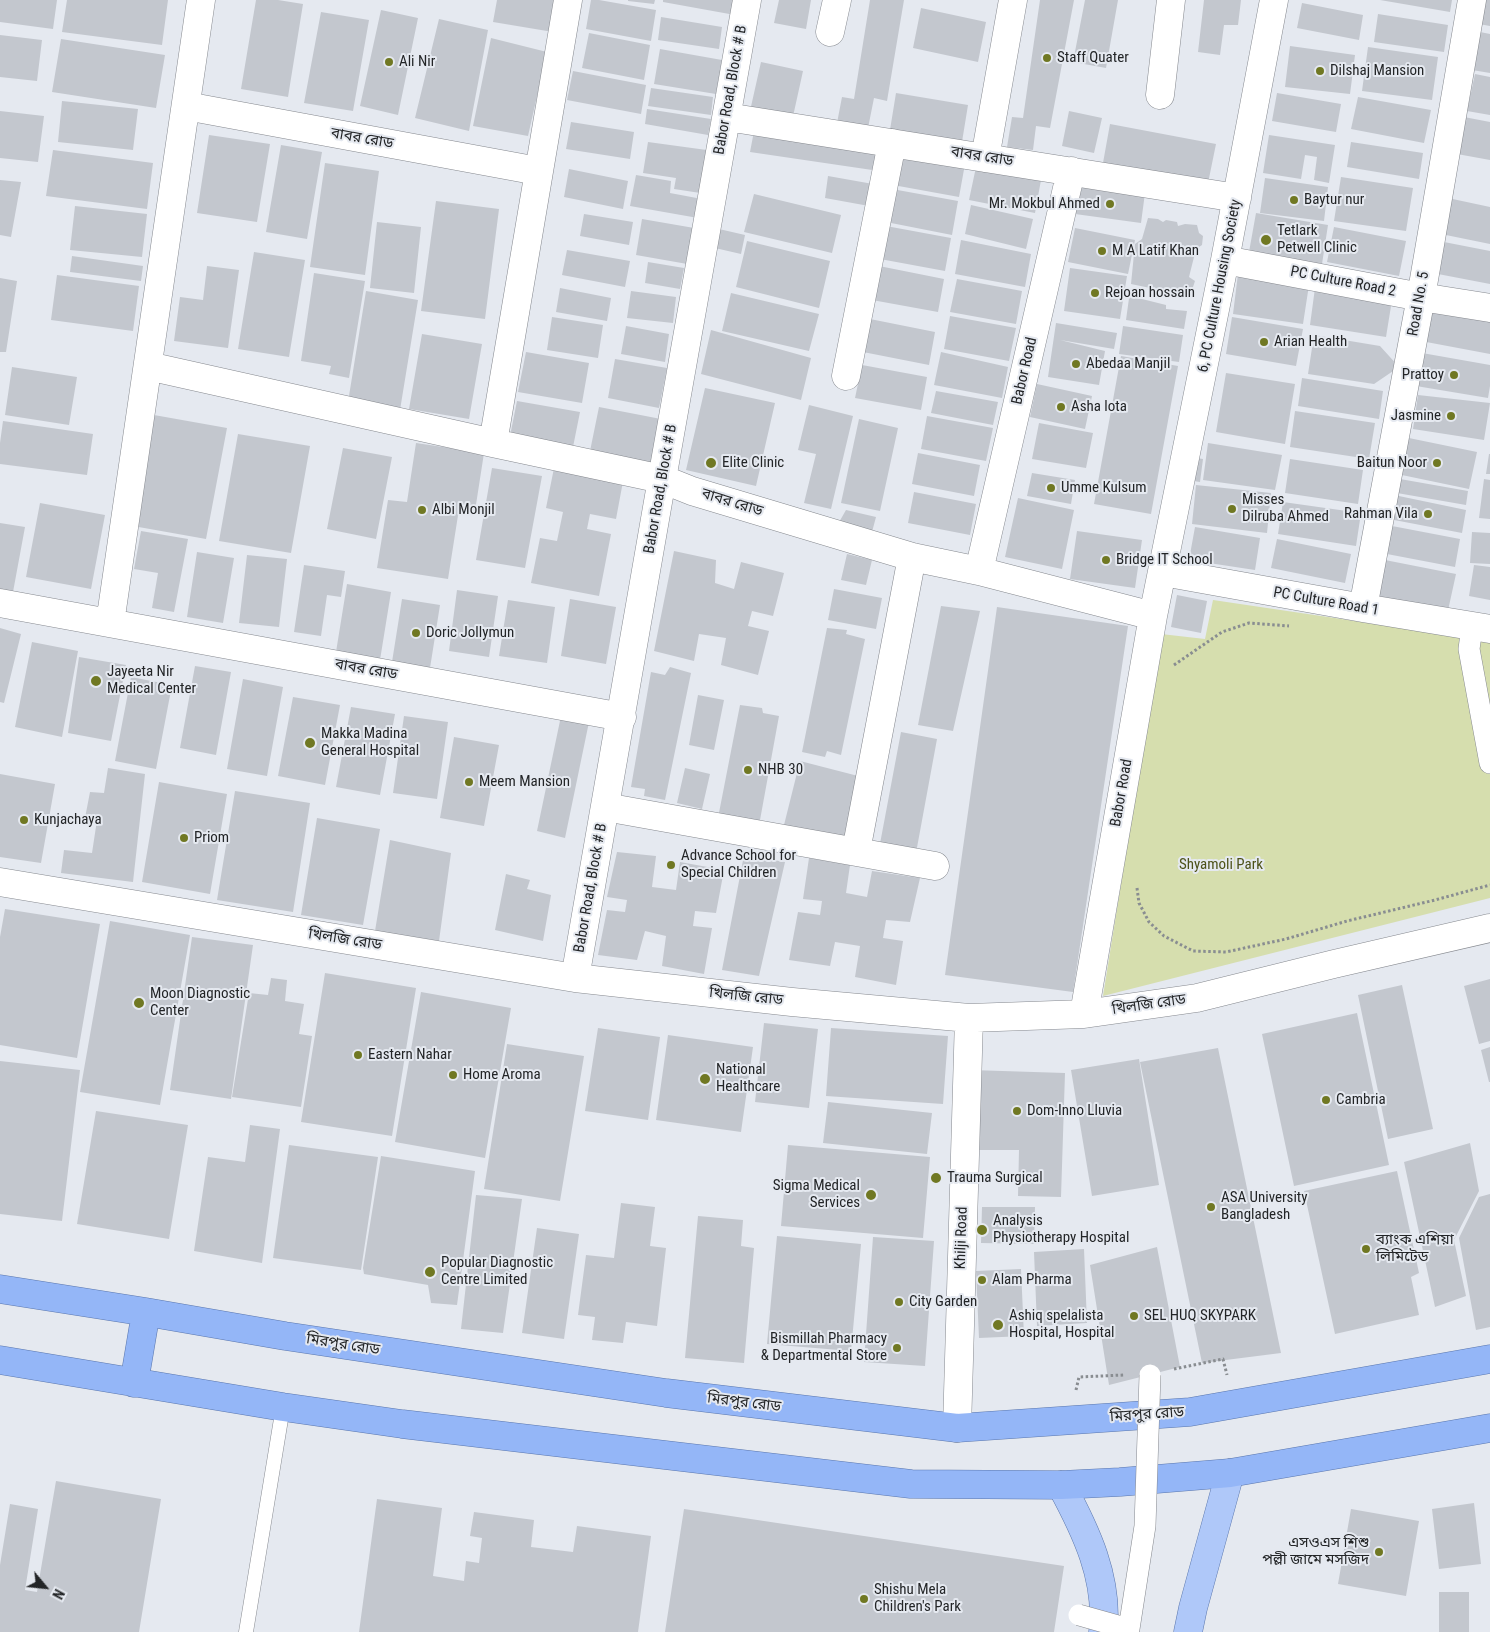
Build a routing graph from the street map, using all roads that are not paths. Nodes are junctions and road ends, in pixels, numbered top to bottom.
1 (202, 0) edge
2 (568, 0) edge
3 (747, 0) edge
4 (837, 0) edge
5 (1012, 0) edge
6 (1171, 0) edge
7 (1274, 0) edge
8 (1472, 0) edge
9 (830, 32) dead end
10 (1160, 95) dead end
11 (186, 106) junction
12 (727, 116) junction
13 (892, 143) junction
14 (985, 158) junction
15 (538, 171) junction
16 (1070, 171) junction
17 (1237, 198) junction
18 (1225, 260) junction
19 (1421, 297) junction
20 (1490, 308) edge
21 (148, 366) junction
22 (846, 376) dead end
23 (493, 443) junction
24 (662, 479) junction
25 (912, 557) junction
26 (979, 571) junction
27 (1163, 572) junction
28 (0, 602) edge
29 (1363, 608) junction
30 (1153, 616) junction
31 (110, 623) junction
32 (1481, 628) edge
33 (622, 716) junction
34 (1490, 763) edge
35 (605, 807) junction
36 (856, 851) junction
37 (935, 866) dead end
38 (0, 882) edge
39 (1490, 928) edge
40 (575, 978) junction
41 (1084, 1014) junction
42 (969, 1018) junction
43 (0, 1289) edge
44 (146, 1312) junction
45 (1490, 1358) edge
46 (0, 1360) edge
47 (1150, 1375) road end
48 (134, 1383) junction
49 (283, 1406) junction
50 (957, 1428) junction
51 (1490, 1428) edge
52 (1230, 1473) junction
53 (1062, 1485) junction
54 (1078, 1615) dead end
55 (246, 1632) edge
56 (1104, 1632) edge
57 (1188, 1632) edge

1 - 11 street
2 - 15 street
3 - 12 street, Babor Road, Block # B
4 - 9 street
5 - 14 street
6 - 10 street
7 - 17 street, 6, PC Culture Housing Society
8 - 19 street, Road No. 5
11 - 15 street, বাবর রোড
11 - 21 street
12 - 13 street, বাবর রোড
12 - 24 street, Babor Road, Block # B
13 - 14 street, বাবর রোড
13 - 22 street
14 - 16 street, বাবর রোড
15 - 23 street
16 - 17 street, বাবর রোড
16 - 26 street, Babor Road
17 - 18 street, 6, PC Culture Housing Society
18 - 19 street, PC Culture Road 2
18 - 27 street, 6, PC Culture Housing Society
19 - 20 street, PC Culture Road 2
19 - 29 street, Road No. 5
21 - 23 street, বাবর রোড
21 - 31 street
23 - 24 street, বাবর রোড
24 - 25 street, বাবর রোড
24 - 33 street, Babor Road, Block # B
25 - 26 street, বাবর রোড
25 - 36 street
26 - 30 street, বাবর রোড
27 - 29 street, PC Culture Road 1
27 - 30 street, Babor Road
28 - 31 street, বাবর রোড
29 - 32 street, PC Culture Road 1
30 - 41 street, Babor Road
31 - 33 street, বাবর রোড
32 - 34 street
33 - 35 street, Babor Road, Block # B
35 - 36 street
35 - 40 street, Babor Road, Block # B
36 - 37 street
38 - 40 street, খিলজি রোড
39 - 41 street, খিলজি রোড
40 - 42 street, খিলজি রোড
41 - 42 street, খিলজি রোড
42 - 50 street, Khilji Road
43 - 44 highway, মিরপুর রোড
44 - 48 highway
44 - 50 highway, মিরপুর রোড
45 - 50 highway, মিরপুর রোড
46 - 48 highway
47 - 54 street, bridge
48 - 49 highway
49 - 53 highway
49 - 55 lane
51 - 52 highway
52 - 53 highway
52 - 57 main road
53 - 56 main road

